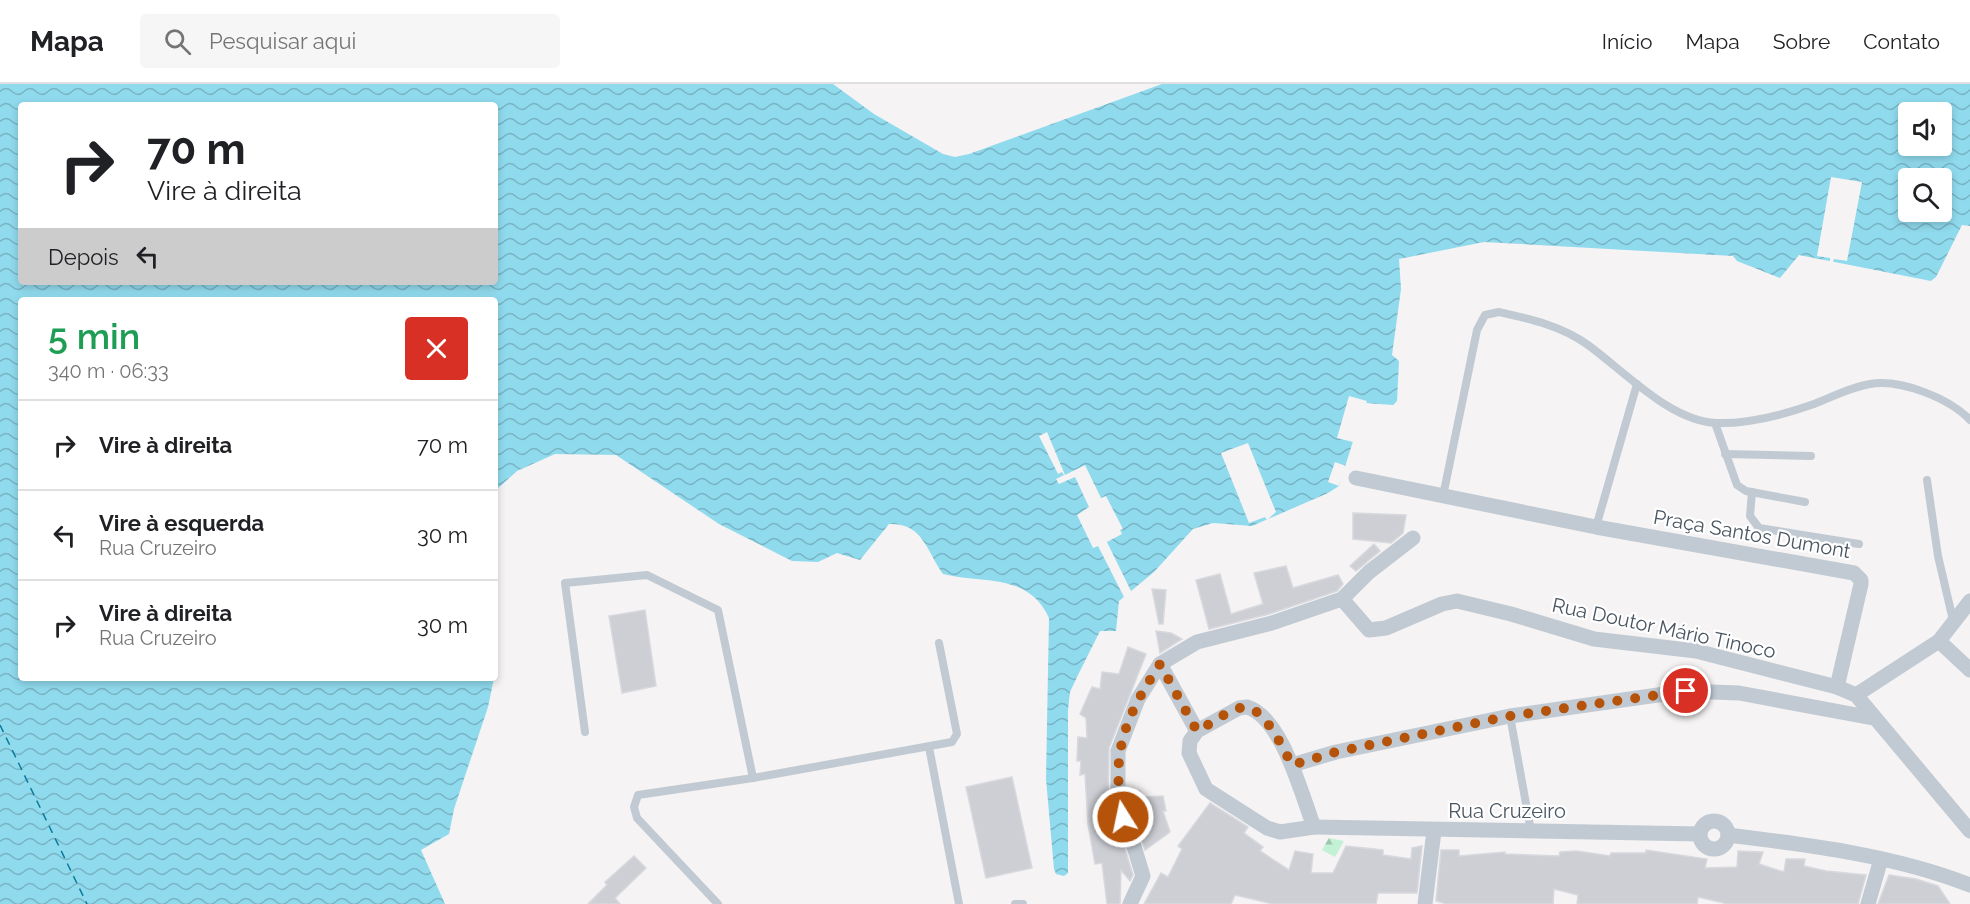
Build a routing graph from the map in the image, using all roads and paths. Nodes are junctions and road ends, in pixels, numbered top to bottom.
1 (1637, 384) junction
2 (1970, 420) edge
3 (1715, 423) junction
4 (1725, 454) junction
5 (1811, 456) dead end
6 (1356, 478) dead end
7 (1927, 480) dead end
8 (1752, 492) junction
9 (1443, 496) junction
10 (1805, 502) dead end
11 (1596, 527) junction
12 (1413, 538) dead end
13 (1859, 544) dead end
14 (1342, 599) junction
15 (1970, 601) edge
16 (1953, 622) junction
17 (1939, 641) junction
18 (939, 643) dead end
19 (1160, 664) junction
20 (1970, 670) edge
21 (1837, 687) junction
22 (1856, 695) junction
23 (1510, 716) junction
24 (1873, 718) junction
25 (1197, 731) junction
26 (585, 732) dead end
27 (929, 747) junction
28 (1292, 765) junction
29 (753, 778) junction
30 (1314, 828) junction
31 (1434, 831) junction
32 (1531, 831) junction
33 (1970, 831) edge
34 (1881, 859) junction
35 (1970, 885) edge
36 (718, 904) edge
37 (959, 904) edge
38 (1015, 904) edge
39 (1023, 904) edge
40 (1130, 904) edge
41 (1425, 904) edge
42 (1868, 904) edge

1 - 3 lane
1 - 9 lane
1 - 11 lane
2 - 3 lane
3 - 4 lane
4 - 5 lane
4 - 8 lane
6 - 9 street, Praça Santos Dumont
7 - 16 lane
8 - 10 lane
8 - 13 lane
9 - 11 street, Praça Santos Dumont
11 - 21 street, Praça Santos Dumont
12 - 14 street
14 - 19 street
14 - 21 street, Rua Doutor Mário Tinoco
15 - 16 street
16 - 17 street
17 - 20 street
17 - 22 street
18 - 27 lane
19 - 25 street
19 - 40 street
21 - 22 street, Rua Doutor Mário Tinoco
22 - 24 street
23 - 24 street
23 - 28 street
23 - 32 lane
24 - 33 street
25 - 28 street
25 - 30 street, Rua Cruzeiro
26 - 29 lane
27 - 29 lane
27 - 37 lane
28 - 30 street
29 - 36 lane
30 - 31 street, Rua Cruzeiro
31 - 32 street, Rua Cruzeiro
31 - 41 street
32 - 34 street, Rua Cruzeiro
34 - 35 street, Rua Cruzeiro
34 - 42 street
38 - 39 lane

